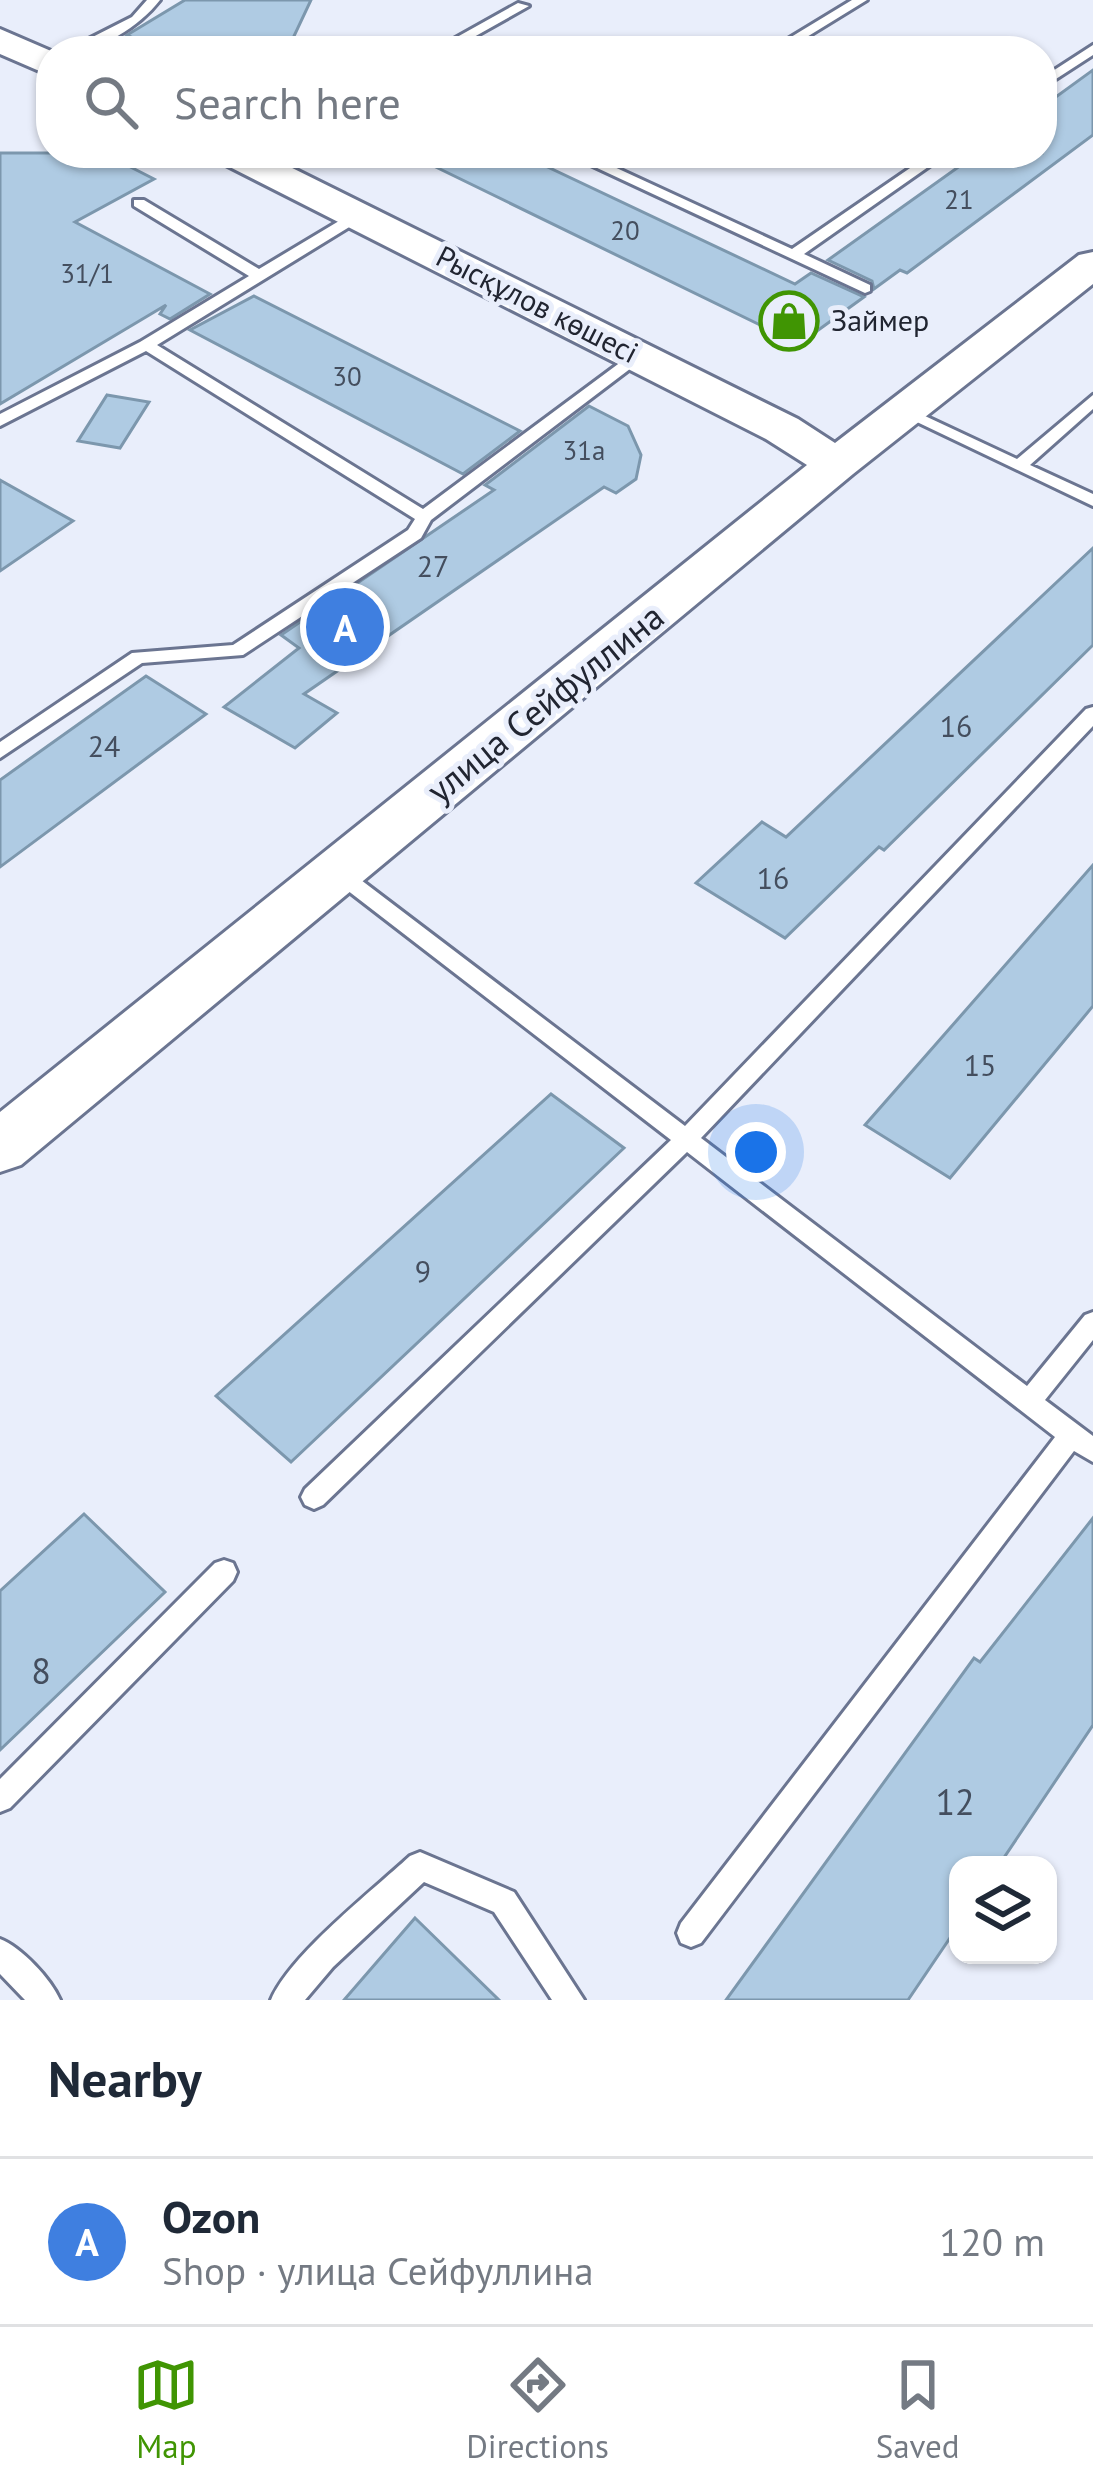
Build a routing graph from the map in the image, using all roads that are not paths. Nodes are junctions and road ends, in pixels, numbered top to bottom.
1 (154, 0) edge
2 (861, 0) edge
3 (523, 6) dead end
4 (104, 36) edge
5 (467, 36) edge
6 (800, 36) edge
7 (0, 40) edge
8 (1093, 49) edge
9 (36, 53) edge
10 (1057, 74) edge
11 (267, 168) edge
12 (604, 168) edge
13 (919, 168) edge
14 (139, 202) dead end
15 (359, 215) junction
16 (793, 255) junction
17 (1093, 264) edge
18 (260, 276) junction
19 (865, 288) dead end
20 (146, 345) junction
21 (639, 356) junction
22 (1093, 400) edge
23 (904, 412) junction
24 (0, 421) edge
25 (837, 464) junction
26 (1019, 466) junction
27 (1093, 501) edge
28 (424, 518) junction
29 (1093, 714) edge
30 (0, 751) edge
31 (332, 875) junction
32 (683, 1142) junction
33 (0, 1147) edge
34 (1093, 1322) edge
35 (1028, 1402) junction
36 (1082, 1443) edge
37 (314, 1497) dead end
38 (224, 1572) dead end
39 (0, 1798) edge
40 (691, 1933) dead end
41 (0, 1953) edge
42 (45, 2000) edge
43 (286, 2000) edge
44 (569, 2000) edge

1 - 4 lane
2 - 6 lane
3 - 5 lane
7 - 9 street
8 - 10 lane
11 - 15 street, Рысқұлов көшесі
12 - 16 lane
13 - 16 lane
14 - 18 lane
15 - 18 lane
15 - 21 street, Рысқұлов көшесі
16 - 19 lane
17 - 23 street, улица Сейфуллина
18 - 20 lane
20 - 24 lane
20 - 28 lane
21 - 25 street, Рысқұлов көшесі
21 - 28 lane
22 - 26 lane
23 - 25 street, улица Сейфуллина
23 - 26 lane
25 - 31 street, улица Сейфуллина
26 - 27 lane
28 - 30 lane
29 - 32 lane
31 - 32 lane
31 - 33 street, улица Сейфуллина
32 - 35 lane
32 - 37 lane
34 - 35 lane
35 - 36 lane
36 - 40 lane
38 - 39 lane
41 - 42 lane
43 - 44 lane

